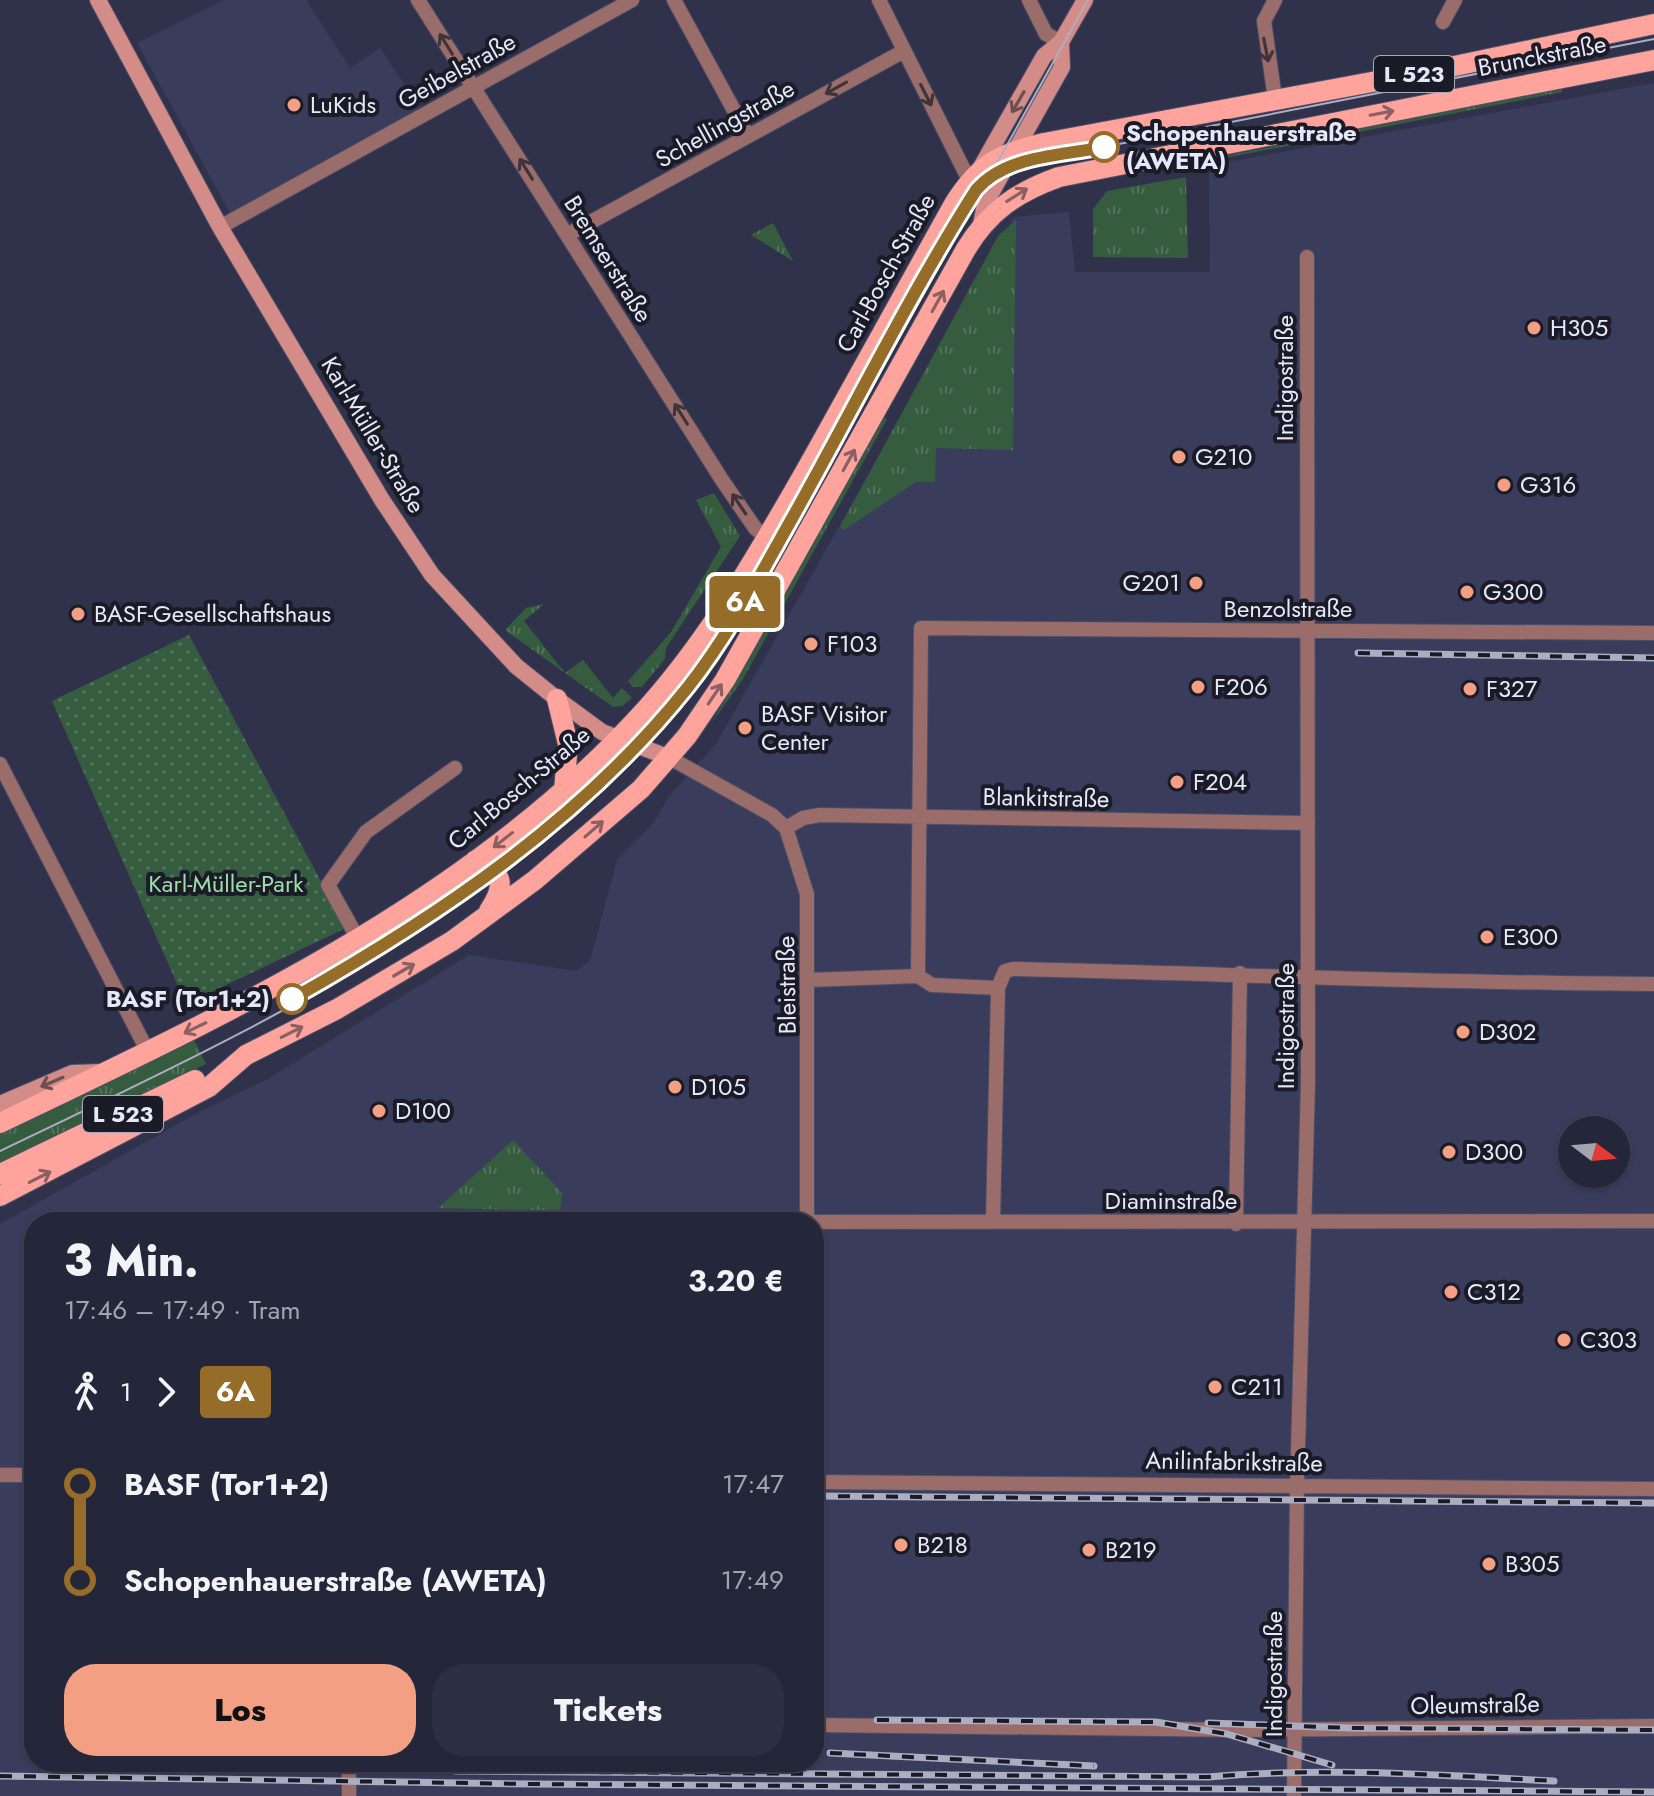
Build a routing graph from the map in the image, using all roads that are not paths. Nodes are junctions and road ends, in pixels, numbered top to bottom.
1 (98, 0) edge
2 (418, 0) edge
3 (632, 0) edge
4 (674, 0) edge
5 (879, 0) edge
6 (1029, 0) edge
7 (1085, 0) edge
8 (1275, 0) edge
9 (1455, 0) edge
10 (1443, 22) dead end
11 (1654, 24) edge
12 (1061, 42) junction
13 (904, 51) junction
14 (1654, 60) edge
15 (474, 87) junction
16 (1269, 102) junction
17 (748, 136) junction
18 (1017, 149) junction
19 (975, 173) junction
20 (981, 224) junction
21 (220, 227) junction
22 (567, 235) junction
23 (1307, 257) dead end
24 (767, 538) junction
25 (1307, 632) junction
26 (1654, 633) edge
27 (557, 699) junction
28 (618, 739) junction
29 (670, 758) junction
30 (0, 764) edge
31 (455, 768) dead end
32 (564, 791) junction
33 (919, 819) junction
34 (1308, 823) junction
35 (786, 828) junction
36 (476, 860) junction
37 (485, 918) junction
38 (358, 939) junction
39 (1240, 973) junction
40 (918, 976) junction
41 (1308, 979) junction
42 (809, 980) junction
43 (1654, 984) edge
44 (998, 988) junction
45 (148, 1052) junction
46 (246, 1055) junction
47 (107, 1071) junction
48 (0, 1104) edge
49 (0, 1123) edge
50 (0, 1174) edge
51 (0, 1196) edge
52 (807, 1212) edge
53 (1305, 1218) junction
54 (1654, 1221) edge
55 (824, 1222) edge
56 (993, 1222) junction
57 (1236, 1224) junction
58 (0, 1475) edge
59 (24, 1475) edge
60 (824, 1482) edge
61 (1297, 1486) junction
62 (1654, 1489) edge
63 (824, 1725) edge
64 (1654, 1726) edge
65 (1296, 1729) junction
66 (349, 1772) edge
67 (349, 1796) edge
68 (1294, 1796) edge

1 - 21 street, Karl-Müller-Straße
15 -> 2 street, Bremserstraße
3 - 15 street, Geibelstraße
4 - 17 street
5 - 13 street
6 - 12 street
7 - 12 street, Carl-Bosch-Straße
8 -> 16 street
9 - 10 street
11 - 16 main road, Brunckstraße / L 523
12 - 18 street, Carl-Bosch-Straße
12 -> 19 street, Carl-Bosch-Straße
13 -> 17 street, Schellingstraße
13 -> 19 street
20 -> 14 main road, Brunckstraße / L 523
15 - 21 street, Geibelstraße
22 -> 15 street, Bremserstraße
16 - 18 main road, Brunckstraße / L 523
17 - 22 street, Schellingstraße
18 - 19 main road, Brunckstraße / L 523
18 - 20 street, Carl-Bosch-Straße
19 - 24 main road, Carl-Bosch-Straße / L 523
29 -> 20 main road, Carl-Bosch-Straße / L 523
21 - 27 street, Karl-Müller-Straße
24 -> 22 street, Bremserstraße
23 - 25 street, Indigostraße
24 - 28 main road, Carl-Bosch-Straße / L 523
25 - 26 street, Benzolstraße
25 - 33 street, Benzolstraße
25 - 34 street, Indigostraße
27 - 28 street, Karl-Müller-Straße
27 - 32 main road
28 - 29 street, Karl-Müller-Straße
28 - 32 main road, Carl-Bosch-Straße / L 523
29 - 35 street, Karl-Müller-Straße
37 -> 29 main road, Carl-Bosch-Straße / L 523
30 - 45 street
31 - 38 street
32 -> 36 main road, Carl-Bosch-Straße / L 523
33 - 34 street, Blankitstraße
33 - 35 street, Blankitstraße
33 - 40 street
34 - 41 street, Indigostraße
35 - 42 street, Bleistraße
36 - 37 main road
36 - 38 main road, Carl-Bosch-Straße / L 523
46 -> 37 main road, Carl-Bosch-Straße / L 523
38 -> 45 main road, Carl-Bosch-Straße / L 523
39 - 41 street
39 - 44 street
39 - 57 street
40 - 42 street
40 - 44 street
41 - 43 street
41 - 53 street, Indigostraße
42 - 52 street, Bleistraße
44 - 56 street
45 - 47 main road, Carl-Bosch-Straße / L 523
46 - 50 main road, L 523
51 -> 46 main road, Carl-Bosch-Straße / L 523
47 -> 48 street, L 523
47 - 49 main road, L 523
53 - 54 street, Diaminstraße
53 - 57 street, Diaminstraße
53 - 61 street, Indigostraße
55 - 56 street, Diaminstraße
56 - 57 street, Diaminstraße
58 - 59 street
60 - 61 street, Anilinfabrikstraße
61 - 62 street, Anilinfabrikstraße
61 - 65 street, Indigostraße
63 - 65 street, Oleumstraße
64 - 65 street, Oleumstraße
65 - 68 street, Indigostraße
66 - 67 street

